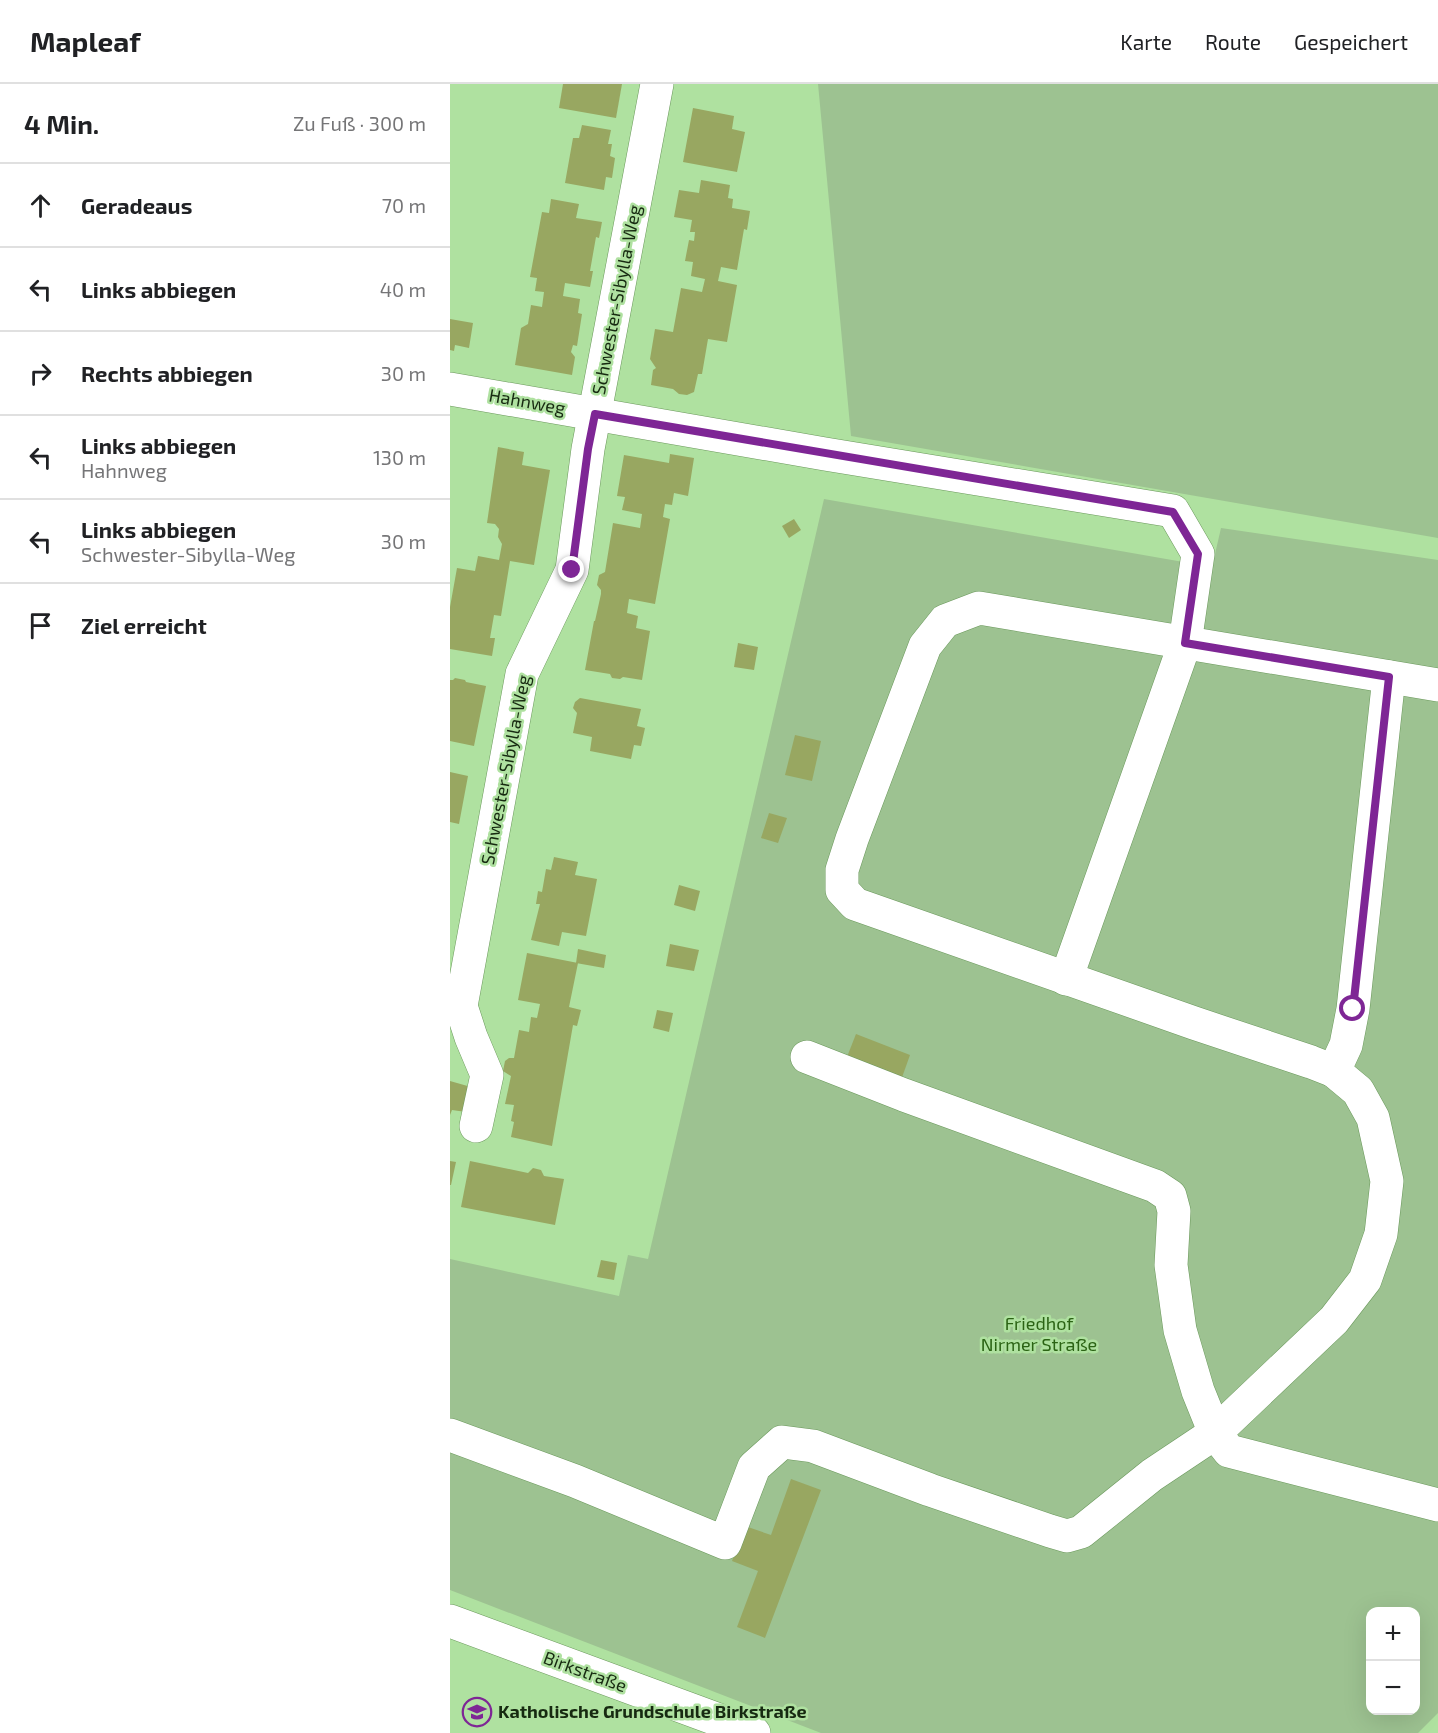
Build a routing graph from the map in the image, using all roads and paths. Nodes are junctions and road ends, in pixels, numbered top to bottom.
1 (657, 84) edge
2 (450, 389) edge
3 (595, 414) junction
4 (1185, 643) junction
5 (1389, 677) junction
6 (1438, 685) edge
7 (1066, 979) junction
8 (460, 1042) edge
9 (807, 1058) dead end
10 (1334, 1071) junction
11 (477, 1126) dead end
12 (1215, 1432) junction
13 (450, 1435) edge
14 (1438, 1505) edge
15 (450, 1621) edge
16 (754, 1733) edge

1 - 3 street, Schwester-Sibylla-Weg
2 - 3 street, Hahnweg
3 - 4 street, Hahnweg
3 - 8 street, Schwester-Sibylla-Weg
4 - 5 street
4 - 7 street
4 - 7 street
5 - 6 street
5 - 10 street
7 - 10 street
8 - 11 street, Schwester-Sibylla-Weg
9 - 12 street
10 - 12 street
12 - 13 street
12 - 14 street
15 - 16 street, Birkstraße

